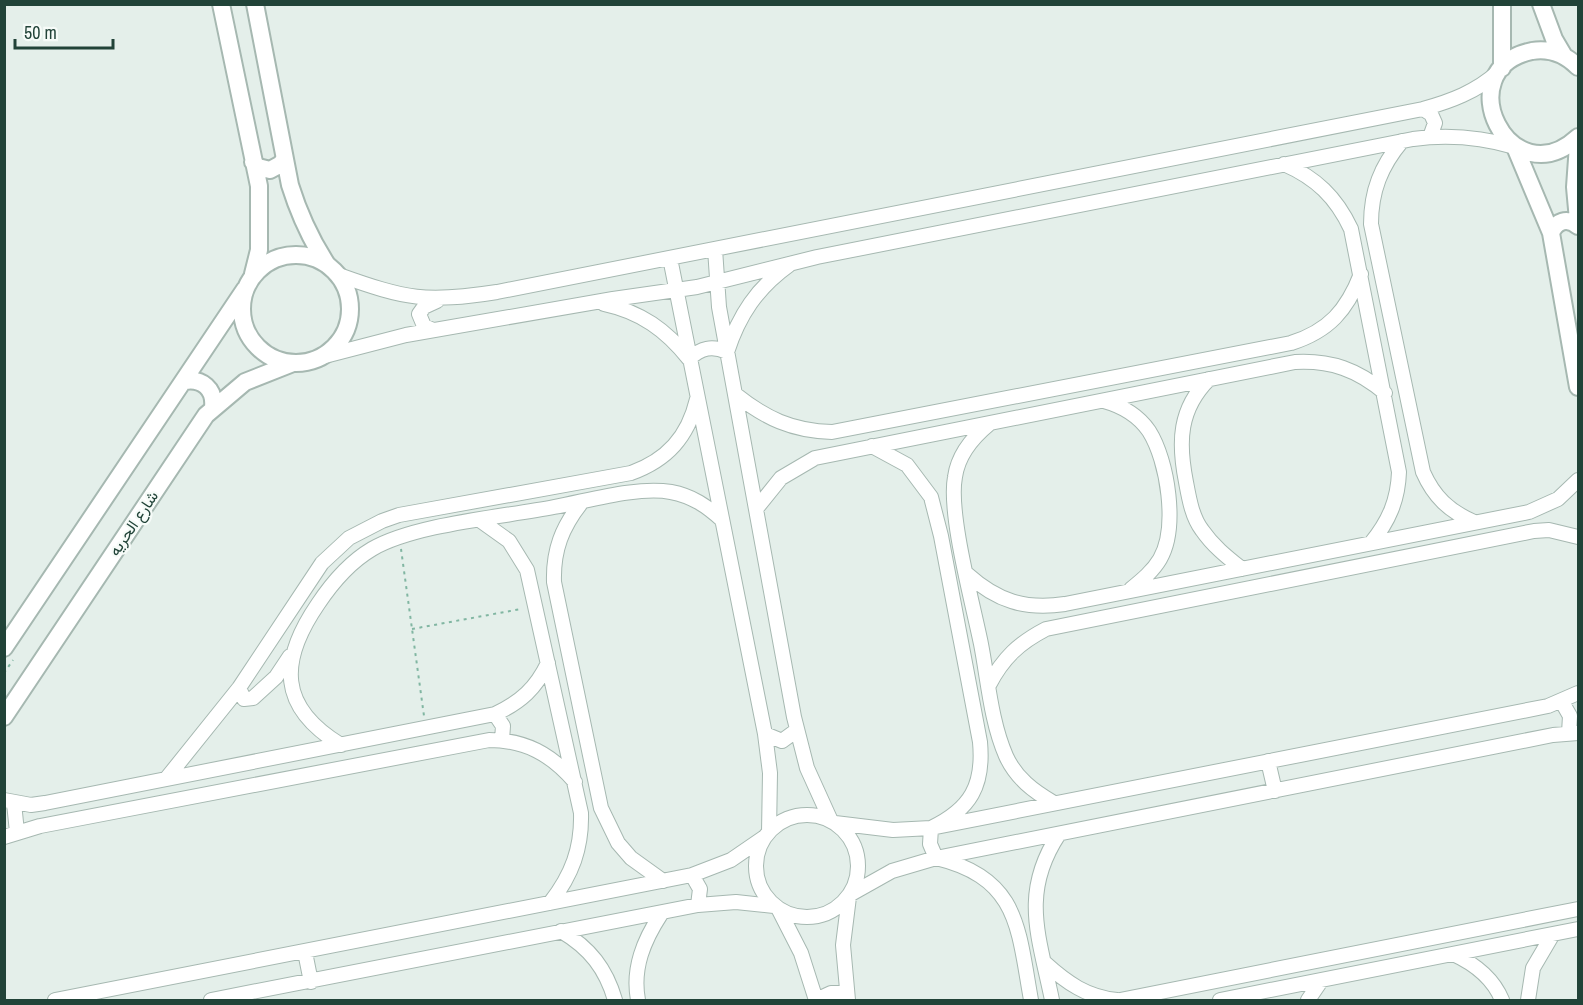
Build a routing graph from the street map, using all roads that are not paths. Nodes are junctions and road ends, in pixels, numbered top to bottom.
1 (221, 4) edge
2 (255, 4) edge
3 (1502, 4) edge
4 (1541, 4) edge
5 (1573, 61) edge
6 (1501, 70) junction
7 (1423, 109) junction
8 (1430, 137) junction
9 (1578, 137) edge
10 (1402, 141) junction
11 (1578, 145) edge
12 (1515, 147) junction
13 (1178, 157) junction
14 (284, 159) junction
15 (254, 162) junction
16 (1284, 164) junction
17 (1185, 183) junction
18 (1578, 220) edge
19 (1371, 224) junction
20 (1578, 225) edge
21 (1351, 229) junction
22 (1551, 233) junction
23 (715, 249) junction
24 (670, 258) junction
25 (795, 262) junction
26 (333, 269) junction
27 (1361, 274) junction
28 (249, 282) junction
29 (718, 283) junction
30 (676, 291) junction
31 (439, 300) junction
32 (596, 302) junction
33 (433, 330) junction
34 (1291, 343) junction
35 (727, 352) junction
36 (321, 357) junction
37 (689, 359) junction
38 (1295, 362) junction
39 (293, 363) junction
40 (1209, 379) junction
41 (185, 381) junction
42 (1578, 387) edge
43 (1384, 393) junction
44 (735, 394) junction
45 (697, 399) junction
46 (1102, 400) junction
47 (213, 407) junction
48 (992, 422) junction
49 (831, 432) junction
50 (1180, 442) junction
51 (872, 446) junction
52 (1157, 447) junction
53 (1418, 452) junction
54 (835, 453) junction
55 (1398, 456) junction
56 (647, 468) junction
57 (1578, 480) edge
58 (649, 491) junction
59 (582, 502) junction
60 (756, 509) junction
61 (1192, 511) junction
62 (1529, 512) junction
63 (1170, 516) junction
64 (722, 520) junction
65 (480, 521) junction
66 (1474, 522) junction
67 (1534, 531) junction
68 (959, 533) junction
69 (941, 536) junction
70 (1578, 537) edge
71 (1371, 543) junction
72 (1242, 569) junction
73 (967, 574) junction
74 (554, 582) junction
75 (532, 586) junction
76 (1128, 591) junction
77 (1043, 607) junction
78 (1046, 629) junction
79 (11, 631) edge
80 (10, 653) edge
81 (292, 654) junction
82 (548, 663) junction
83 (989, 685) junction
84 (239, 688) junction
85 (1578, 693) edge
86 (1562, 702) junction
87 (495, 714) junction
88 (4, 717) edge
89 (797, 730) junction
90 (1574, 733) edge
91 (765, 734) junction
92 (999, 737) junction
93 (502, 740) junction
94 (980, 742) junction
95 (341, 746) junction
96 (1268, 761) junction
97 (166, 779) junction
98 (575, 782) junction
99 (1275, 790) junction
100 (9, 802) edge
101 (1054, 803) junction
102 (601, 808) junction
103 (581, 813) junction
104 (833, 822) junction
105 (931, 828) junction
106 (767, 834) junction
107 (1059, 834) junction
108 (10, 835) edge
109 (936, 858) junction
110 (692, 875) junction
111 (663, 881) junction
112 (850, 895) junction
113 (550, 903) junction
114 (698, 906) junction
115 (777, 908) junction
116 (1578, 909) edge
117 (661, 914) junction
118 (1036, 917) junction
119 (1016, 920) junction
120 (1578, 929) edge
121 (561, 932) junction
122 (1553, 934) junction
123 (305, 952) junction
124 (1453, 954) junction
125 (1323, 960) junction
126 (1045, 963) junction
127 (1324, 980) junction
128 (311, 982) junction
129 (848, 997) edge
130 (55, 1000) edge
131 (211, 1000) edge
132 (615, 1000) edge
133 (638, 1000) edge
134 (816, 1000) edge
135 (1031, 1000) edge
136 (1052, 1000) edge
137 (1119, 1000) edge
138 (1222, 1000) edge
139 (1308, 1000) edge
140 (1502, 1000) edge
141 (1528, 1000) edge

1 - 15 street
2 - 14 street
3 - 6 street
4 - 5 street
5 - 6 street
6 - 7 street
6 - 12 street
7 - 8 street
7 - 13 street
8 - 10 street
8 - 12 street
9 - 12 street
10 - 16 street
10 - 19 street
11 - 18 street
12 - 22 street
13 - 17 street
13 - 23 street
14 - 15 street
14 - 26 street
15 - 28 street
16 - 17 street
16 - 21 street
17 - 25 street
19 - 21 street
19 - 53 street
20 - 22 street
21 - 27 street
22 - 42 street
23 - 24 street
23 - 29 street
24 - 30 street
24 - 31 street
25 - 29 street
25 - 35 street
26 - 28 street
26 - 31 street
26 - 36 street
27 - 34 street
27 - 43 street
28 - 39 street
28 - 41 street
29 - 30 street
29 - 35 street
30 - 32 street
30 - 37 street
31 - 33 street
32 - 33 street
32 - 37 street
33 - 36 street
34 - 38 street
34 - 49 street
35 - 37 street
35 - 44 street
36 - 39 street
37 - 45 street
38 - 40 street
38 - 43 street
39 - 47 street, شارع الحريه
40 - 46 street
40 - 50 street
41 - 47 street
41 - 79 street
43 - 55 street
44 - 49 street
44 - 60 street
45 - 56 street
45 - 64 street
46 - 48 street
46 - 52 street
47 - 88 street, شارع الحريه
48 - 51 street
48 - 68 street
49 - 54 street
50 - 52 street
50 - 61 street
51 - 54 street
51 - 69 street
52 - 63 street
53 - 55 street
53 - 66 street
54 - 60 street
55 - 71 street
56 - 58 street
56 - 84 street
57 - 62 street
58 - 59 street
58 - 64 street
59 - 65 street
59 - 74 street
60 - 89 street
61 - 63 street
61 - 72 street
62 - 66 street
62 - 67 street
63 - 76 street
64 - 91 street
65 - 75 street
65 - 81 street
66 - 71 street
67 - 70 street
67 - 78 street
68 - 69 street
68 - 73 street
69 - 94 street
71 - 72 street
72 - 76 street
73 - 77 street
73 - 83 street
74 - 75 street
74 - 102 street
75 - 82 street
76 - 77 street
77 - 78 street
78 - 83 street
79 - 80 street
81 - 84 street
81 - 95 street
82 - 87 street
82 - 98 street
83 - 92 street
84 - 97 street
85 - 86 street
86 - 90 street
86 - 96 street
87 - 93 street
87 - 95 street
89 - 91 street
89 - 104 street
90 - 99 street
91 - 106 street
92 - 94 street
92 - 101 street
93 - 98 street
93 - 108 street
94 - 105 street
95 - 97 street
96 - 99 street
96 - 101 street
97 - 100 street
98 - 103 street
99 - 107 street
100 - 108 street
101 - 105 street
102 - 103 street
102 - 111 street
103 - 113 street
104 - 105 street
104 - 106 street
104 - 112 street
105 - 109 street
106 - 110 street
106 - 115 street
107 - 109 street
107 - 118 street
109 - 112 street
109 - 119 street
110 - 111 street
110 - 114 street
111 - 113 street
112 - 115 street
112 - 129 street
113 - 123 street
114 - 115 street
114 - 117 street
115 - 134 street
116 - 125 street
117 - 121 street
117 - 133 street
118 - 119 street
118 - 126 street
119 - 135 street
120 - 122 street
121 - 128 street
121 - 132 street
122 - 124 street
122 - 141 street
123 - 128 street
123 - 130 street
124 - 127 street
124 - 140 street
125 - 127 street
125 - 137 street
126 - 136 street
126 - 137 street
127 - 138 street
127 - 139 street
128 - 131 street
129 - 134 street

